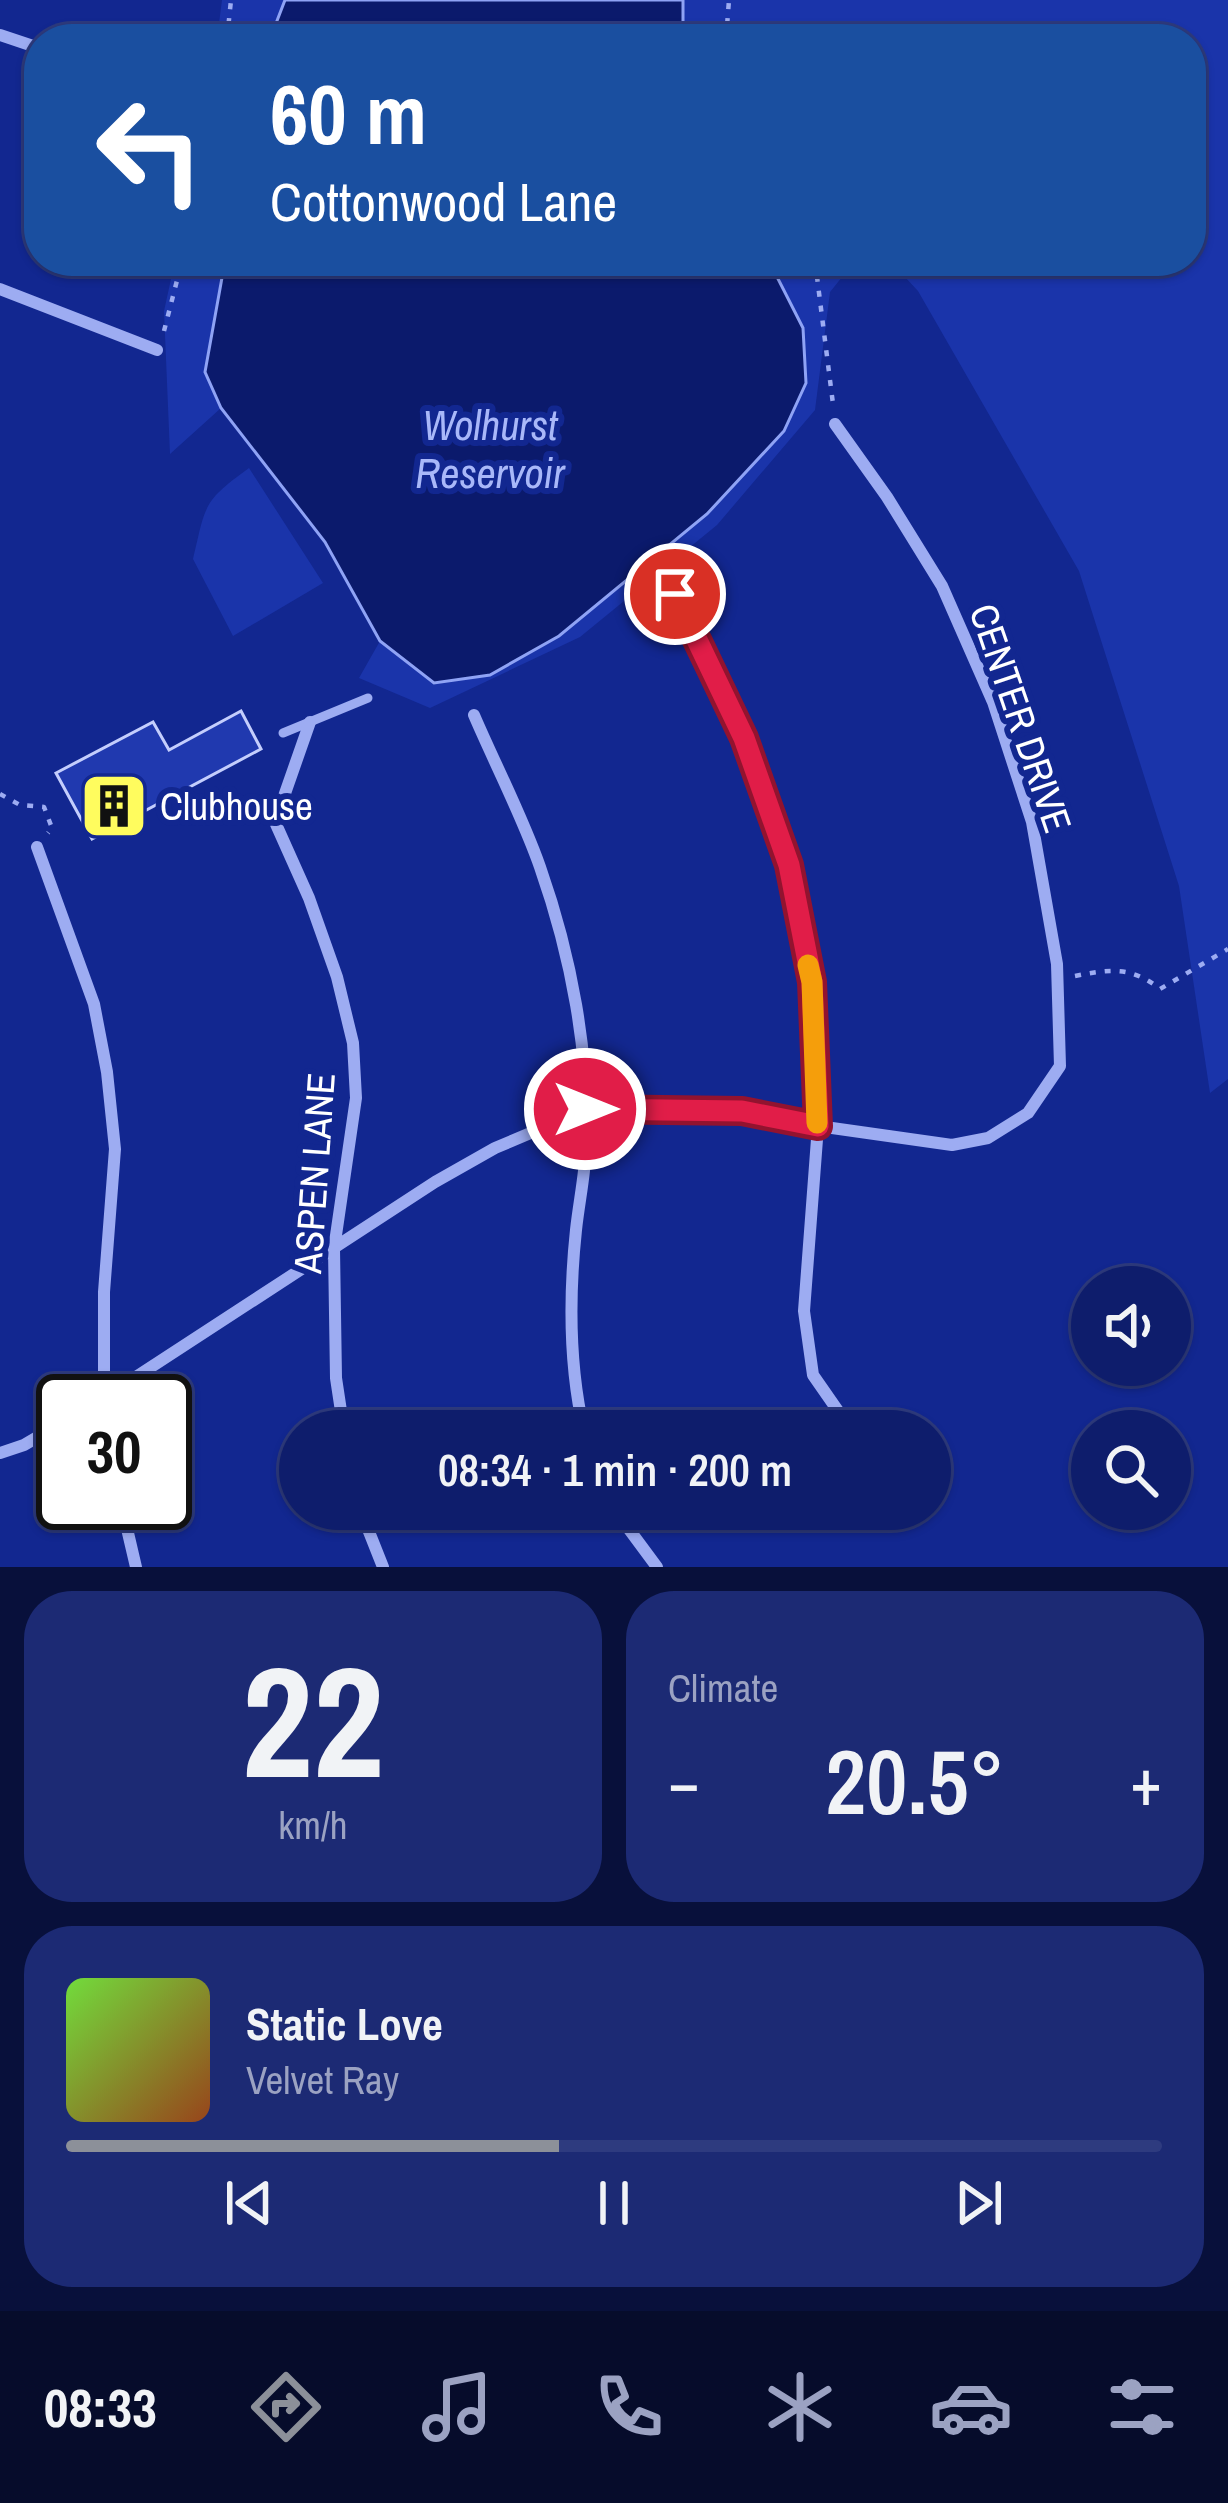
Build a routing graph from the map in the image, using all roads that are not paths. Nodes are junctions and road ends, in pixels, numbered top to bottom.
1 (0, 289) edge
2 (157, 350) road end
3 (835, 424) road end
4 (675, 594) dead end
5 (368, 698) dead end
6 (474, 716) dead end
7 (310, 722) junction
8 (283, 733) dead end
9 (38, 847) road end
10 (585, 1109) junction
11 (818, 1126) junction
12 (334, 1250) junction
13 (102, 1374) edge
14 (142, 1374) edge
15 (341, 1410) edge
16 (579, 1410) edge
17 (837, 1410) edge
18 (36, 1437) edge
19 (0, 1453) edge
20 (127, 1530) edge
21 (368, 1530) edge
22 (630, 1530) edge
23 (136, 1567) edge
24 (382, 1567) edge
25 (657, 1567) edge

1 - 2 street
3 - 11 street, CENTER DRIVE
4 - 11 street
5 - 7 lane
6 - 10 street
7 - 8 lane
7 - 12 street, ASPEN LANE
9 - 13 street
10 - 11 street, CENTER DRIVE
10 - 12 street, CENTER DRIVE
10 - 16 street
11 - 17 street
12 - 14 street, CENTER DRIVE
12 - 15 street, ASPEN LANE
18 - 19 street
20 - 23 street
21 - 24 street
22 - 25 street

